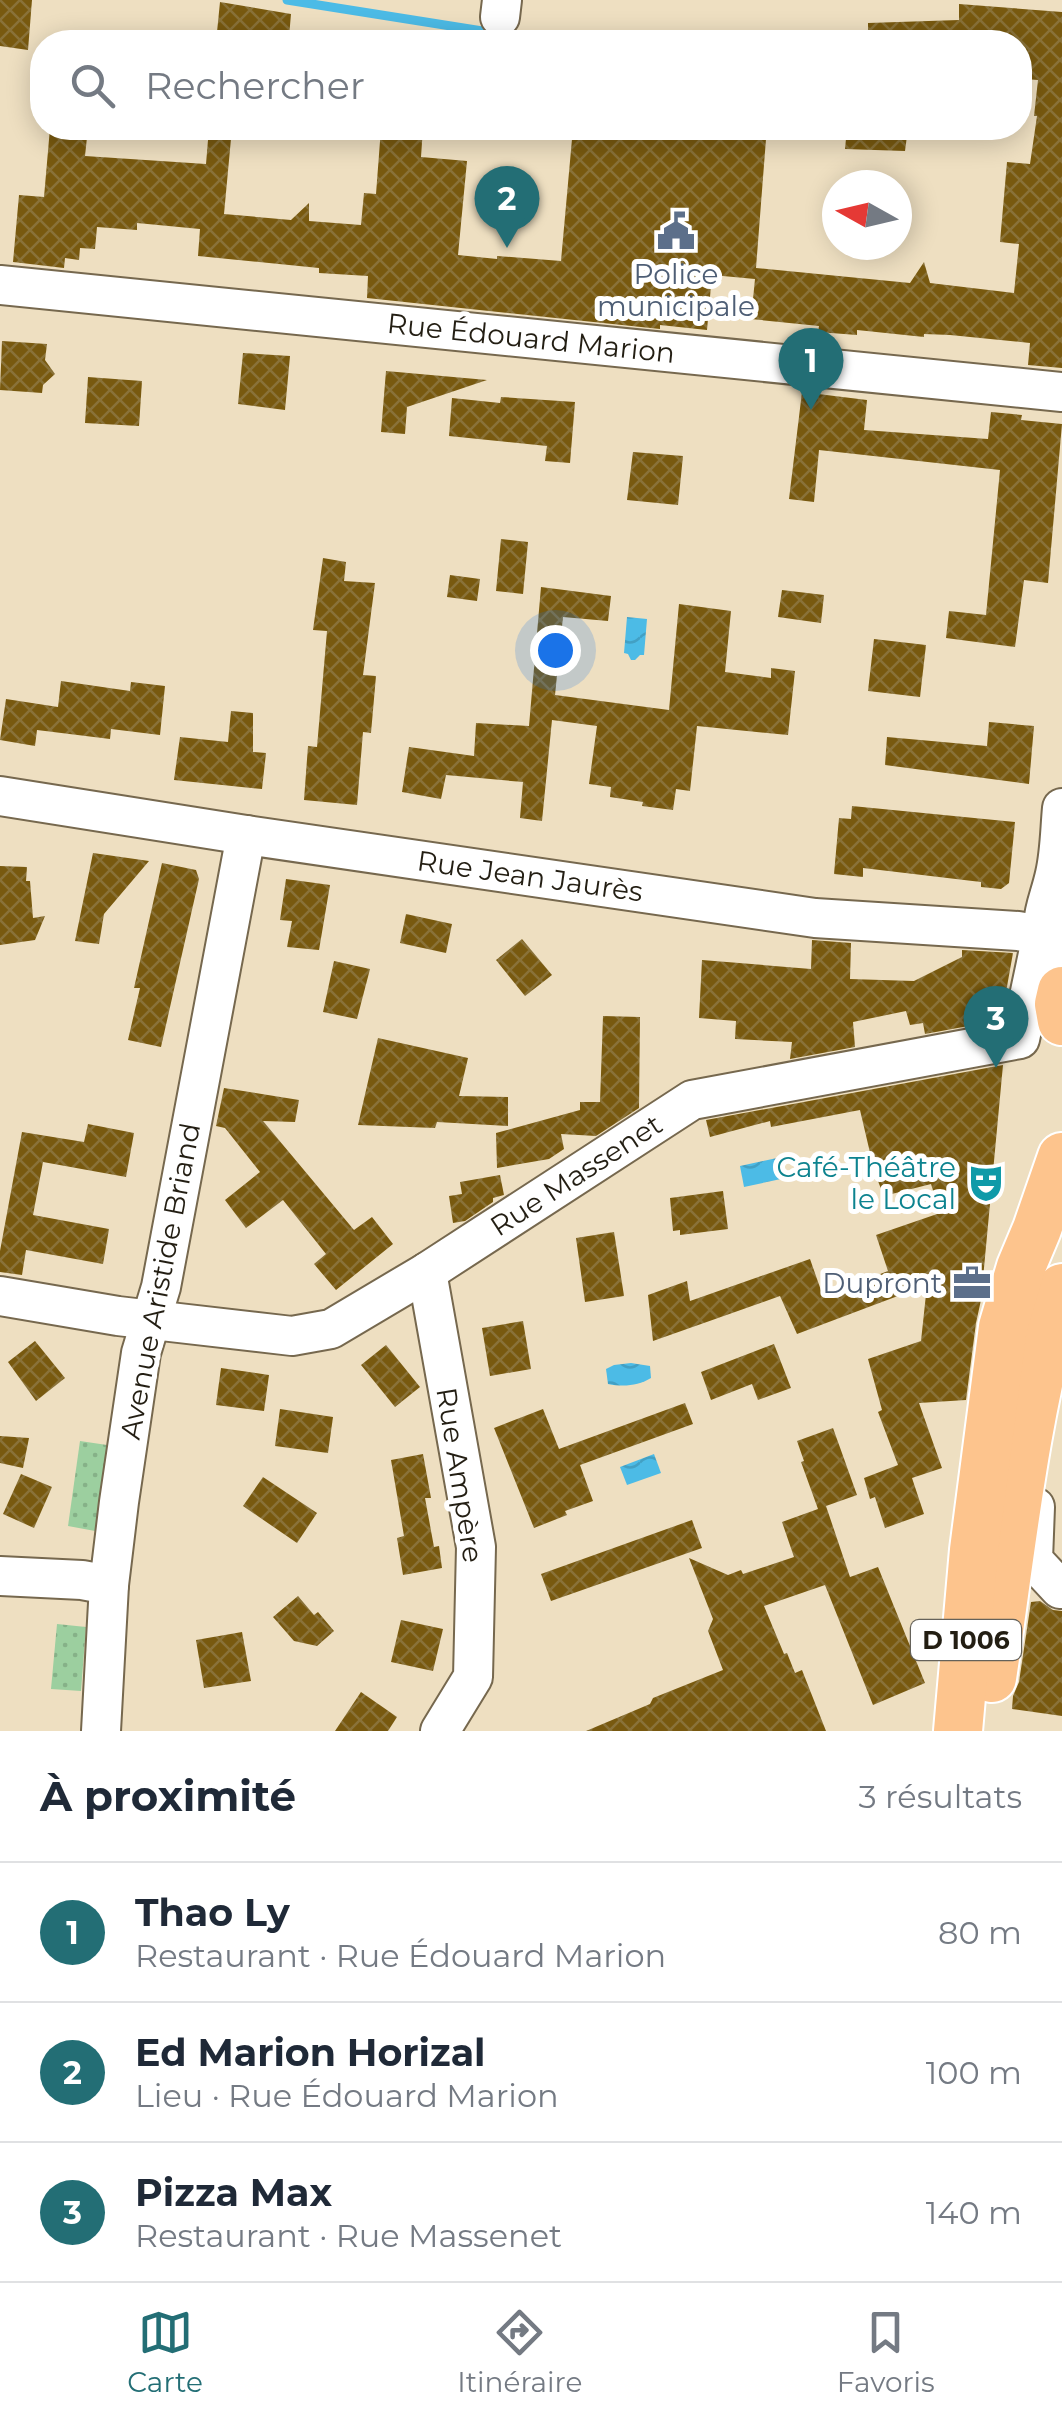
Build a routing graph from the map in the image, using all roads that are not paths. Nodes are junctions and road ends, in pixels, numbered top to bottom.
1 (0, 286) edge
2 (1062, 392) edge
3 (0, 796) edge
4 (1062, 808) edge
5 (246, 835) junction
6 (1059, 880) edge
7 (1052, 932) edge
8 (1062, 971) edge
9 (1062, 991) edge
10 (1041, 1030) edge
11 (1060, 1163) edge
12 (426, 1272) junction
13 (1048, 1278) edge
14 (0, 1296) edge
15 (150, 1320) junction
16 (1035, 1390) junction
17 (986, 1448) junction
18 (1007, 1574) junction
19 (0, 1576) edge
20 (109, 1584) junction
21 (1061, 1589) edge
22 (101, 1731) edge
23 (440, 1731) edge
24 (958, 1731) edge
25 (984, 1731) edge

1 - 2 street, Rue Édouard Marion
3 - 5 street, Rue Jean Jaurès
4 - 6 street
5 - 7 street, Rue Jean Jaurès
5 - 15 street, Avenue Aristide Briand
6 - 7 street
7 - 8 street
7 - 10 street
9 - 10 main road
10 - 12 street, Rue Massenet
11 - 13 main road, D 1006
12 - 15 street, Rue Massenet
12 - 23 street, Rue Ampère
13 - 16 main road, D 1006
13 - 17 main road, D 1006
14 - 15 street, Rue Massenet
15 - 20 street, Avenue Aristide Briand
16 - 18 main road, D 1006
16 - 21 street
17 - 18 street
17 - 24 main road, D 1006
18 - 21 street
18 - 25 main road, D 1006
19 - 20 street
20 - 22 street, Avenue Aristide Briand

